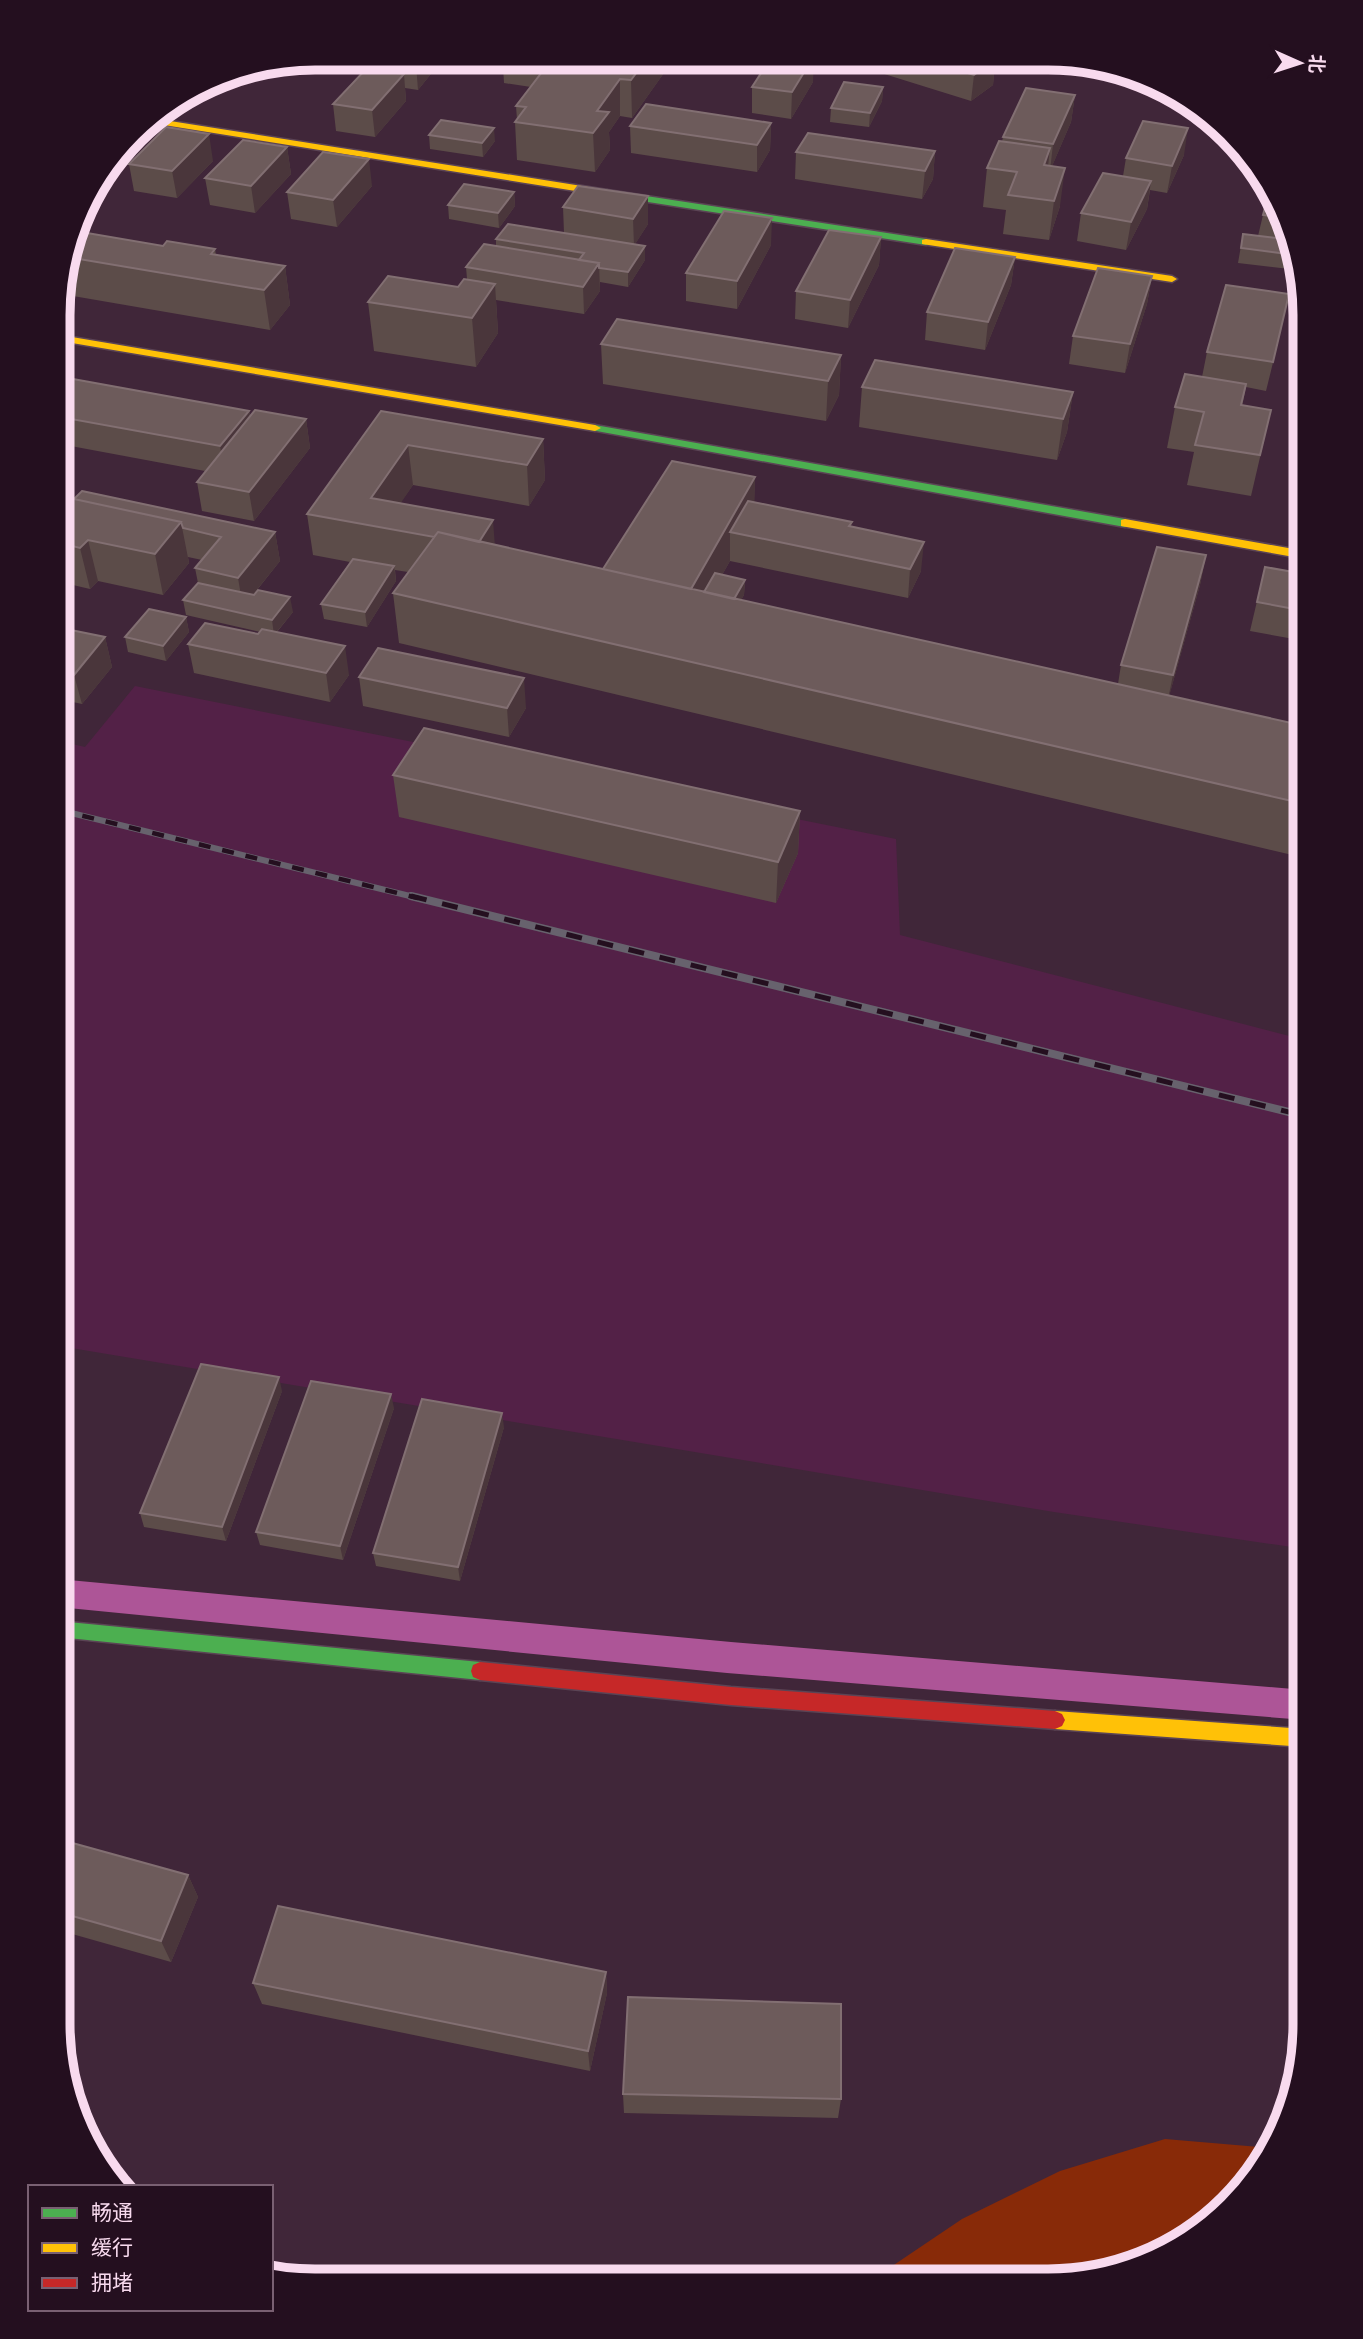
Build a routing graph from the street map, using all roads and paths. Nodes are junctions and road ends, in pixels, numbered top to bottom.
1 (164, 122) edge
2 (1172, 279) dead end
3 (70, 340) edge
4 (1293, 553) edge
5 (70, 1630) edge
6 (1292, 1737) edge

1 - 2 street
3 - 4 street
5 - 6 street

